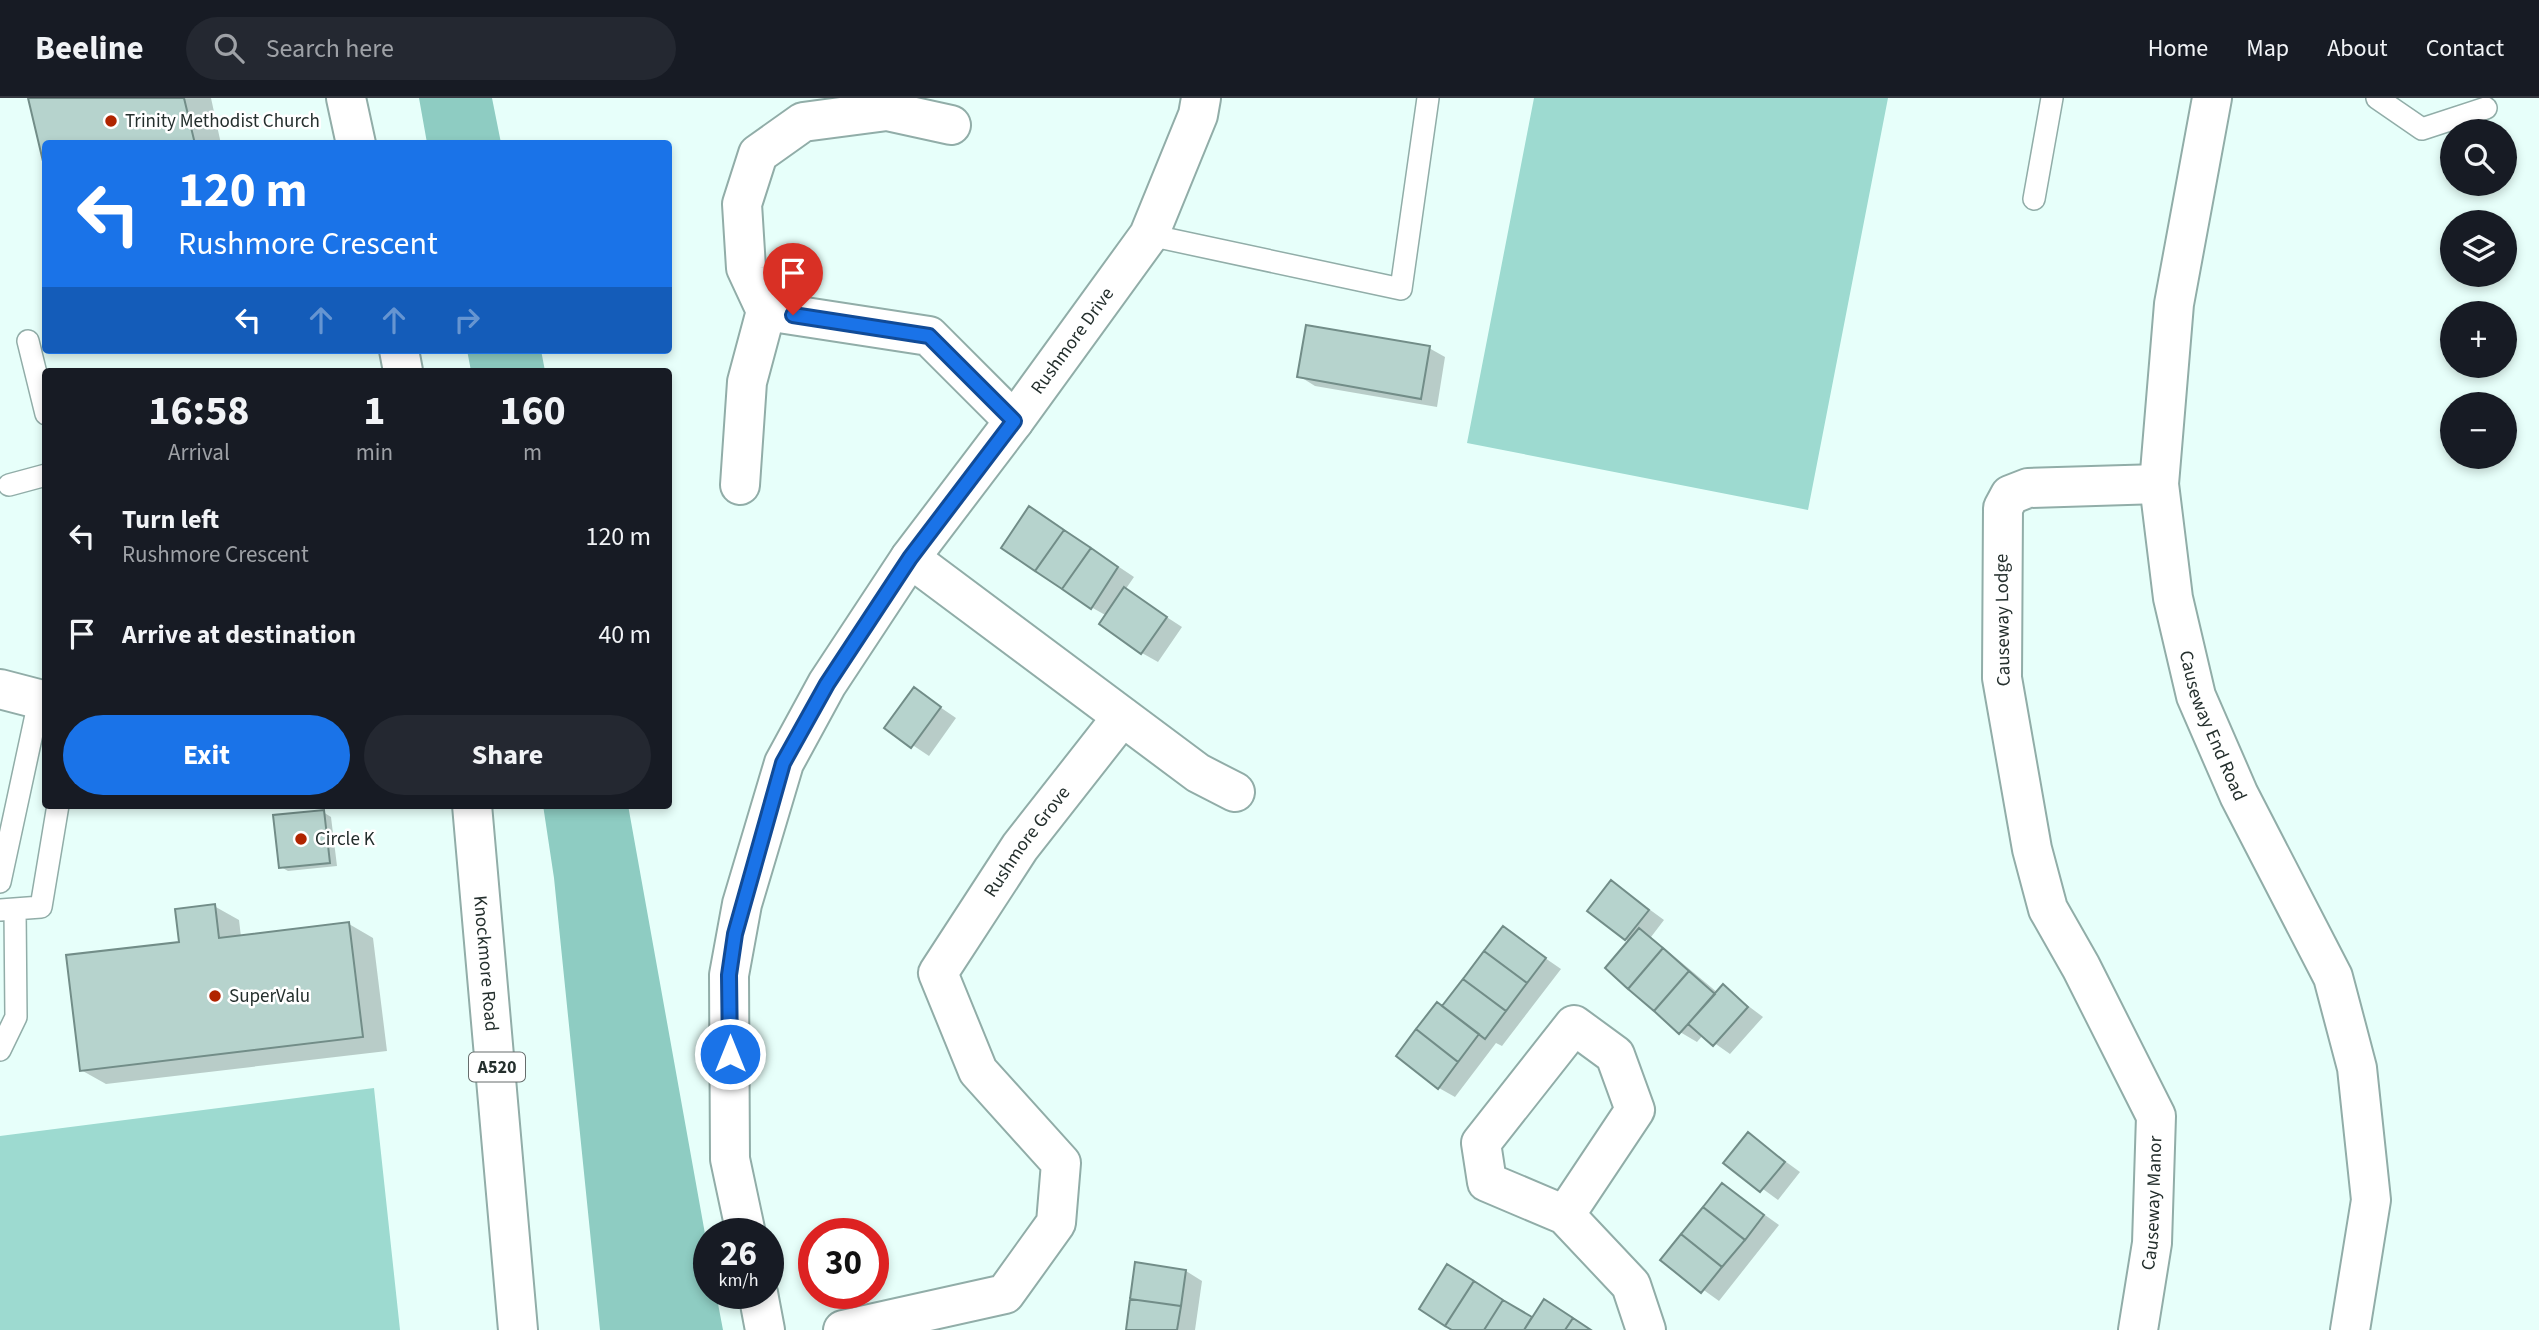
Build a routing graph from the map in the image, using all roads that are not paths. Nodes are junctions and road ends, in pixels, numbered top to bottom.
1 (346, 98) edge
2 (1201, 98) edge
3 (1428, 98) edge
4 (2052, 98) edge
5 (2212, 98) edge
6 (2377, 98) edge
7 (887, 104) edge
8 (2486, 108) dead end
9 (951, 125) dead end
10 (355, 140) edge
11 (2034, 199) dead end
12 (1149, 235) junction
13 (766, 311) junction
14 (28, 341) dead end
15 (42, 398) edge
16 (1014, 421) junction
17 (42, 476) edge
18 (2159, 484) junction
19 (9, 485) dead end
20 (740, 485) dead end
21 (910, 558) junction
22 (0, 690) edge
23 (42, 701) edge
24 (1122, 717) junction
25 (1235, 792) dead end
26 (57, 809) edge
27 (472, 809) edge
28 (0, 882) edge
29 (8, 910) edge
30 (2081, 967) joint
31 (0, 1050) edge
32 (1565, 1215) junction
33 (743, 1218) edge
34 (761, 1309) edge
35 (518, 1330) edge
36 (765, 1330) edge
37 (843, 1330) edge
38 (1646, 1330) edge
39 (2138, 1330) edge
40 (2350, 1330) edge

1 - 10 street
2 - 12 street, Rushmore Drive
3 - 12 lane
4 - 11 lane
5 - 18 street, Causeway End Road
6 - 8 lane
7 - 9 street
7 - 13 street
12 - 16 street, Rushmore Drive
13 - 16 street
13 - 20 street
14 - 15 lane
16 - 21 street, Rushmore Drive
17 - 19 lane
18 - 30 street, Causeway Lodge
18 - 40 street, Causeway End Road
21 - 24 street
21 - 33 street, Rushmore Drive
22 - 23 street
23 - 28 lane
24 - 25 street
24 - 37 street, Rushmore Grove
26 - 29 lane
27 - 35 street, Knockmore Road / A520
29 - 31 lane
30 - 39 street, Causeway Manor
32 - 32 street
32 - 38 street
34 - 36 street

